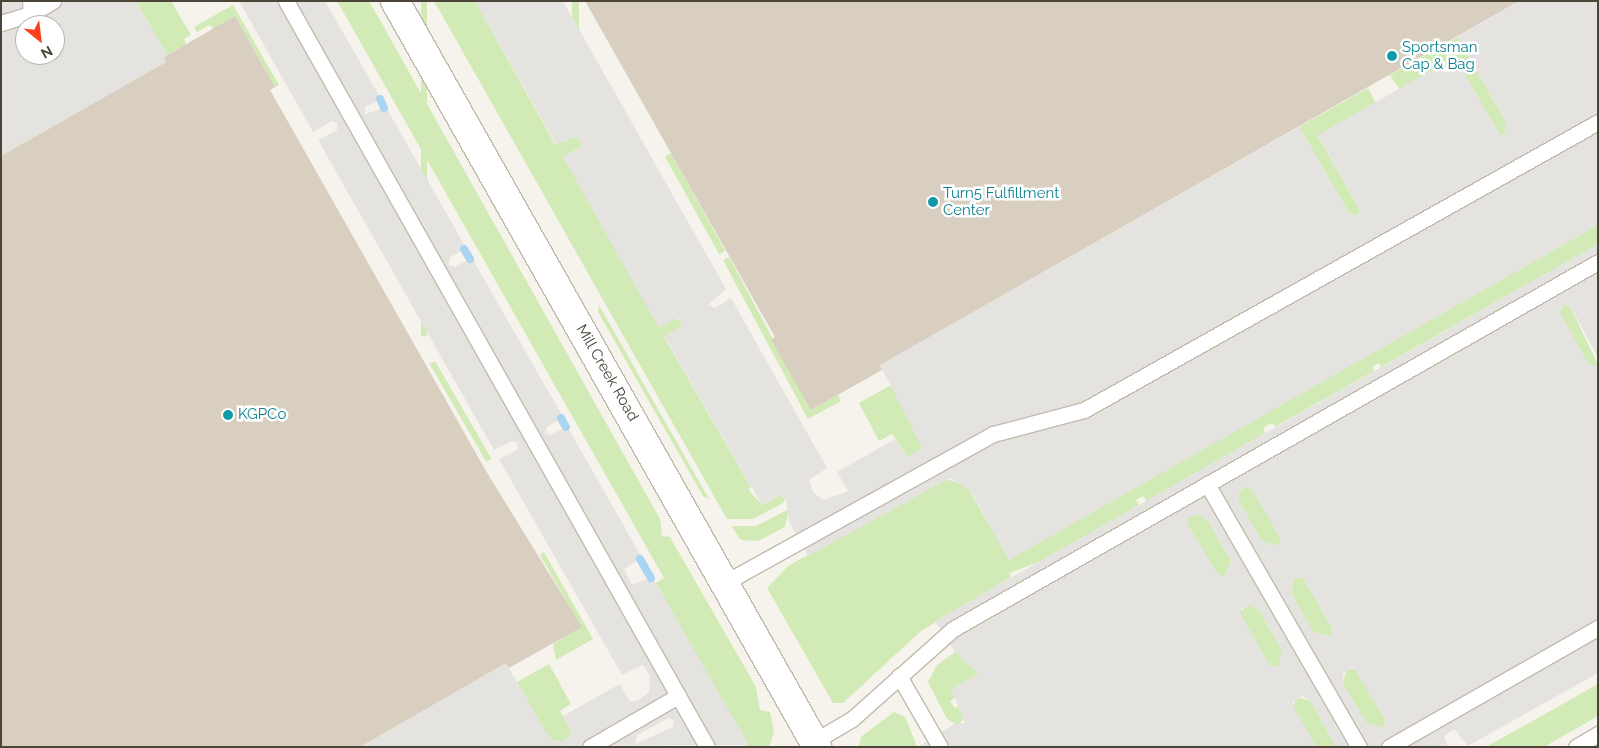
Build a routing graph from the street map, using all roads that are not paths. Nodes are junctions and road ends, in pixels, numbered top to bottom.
1 (53, 1) edge
2 (286, 1) edge
3 (395, 1) edge
4 (31, 7) edge
5 (1, 23) edge
6 (1598, 122) edge
7 (1598, 262) edge
8 (1208, 484) junction
9 (726, 582) junction
10 (1598, 628) edge
11 (898, 676) junction
12 (678, 696) junction
13 (1598, 734) edge
14 (812, 745) edge
15 (590, 747) edge
16 (707, 747) edge
17 (940, 747) edge
18 (1359, 747) edge
19 (1389, 747) edge
20 (1576, 747) edge

1 - 4 lane
2 - 12 lane
3 - 9 street, Mill Creek Road
4 - 5 lane
6 - 9 lane
7 - 8 lane
8 - 11 lane
8 - 18 lane
9 - 14 street, Mill Creek Road
10 - 19 lane
11 - 14 lane
11 - 17 lane
12 - 15 lane
12 - 16 lane
13 - 20 lane

